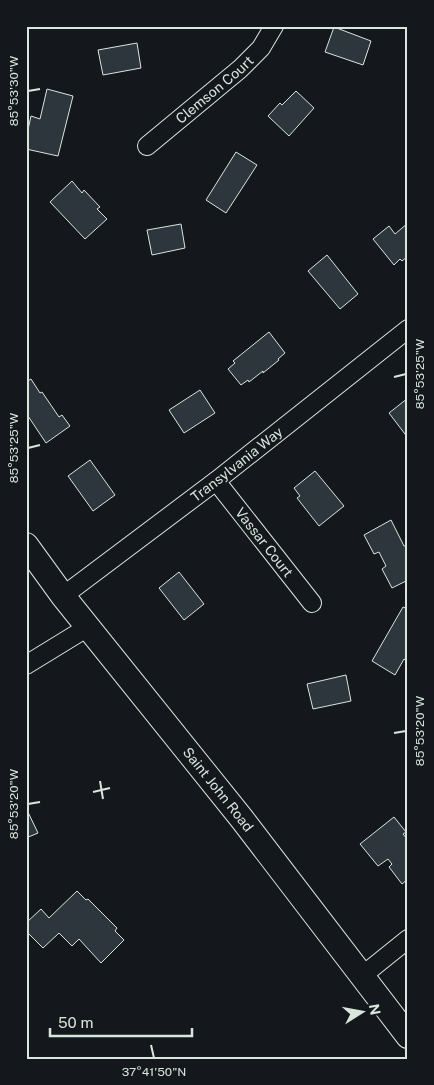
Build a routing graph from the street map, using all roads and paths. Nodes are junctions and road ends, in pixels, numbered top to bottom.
1 (274, 26) edge
2 (147, 146) dead end
3 (408, 330) edge
4 (216, 480) junction
5 (26, 545) edge
6 (63, 596) junction
7 (312, 603) dead end
8 (88, 627) junction
9 (26, 666) edge
10 (408, 940) edge
11 (362, 976) junction
12 (408, 1036) edge

1 - 2 street, Clemson Court
3 - 4 street, Transylvania Way
4 - 6 street, Transylvania Way
4 - 7 street, Vassar Court
5 - 6 street, Saint John Road
6 - 8 street, Saint John Road
8 - 9 street
8 - 11 street, Saint John Road
10 - 11 street
11 - 12 street, Saint John Road

